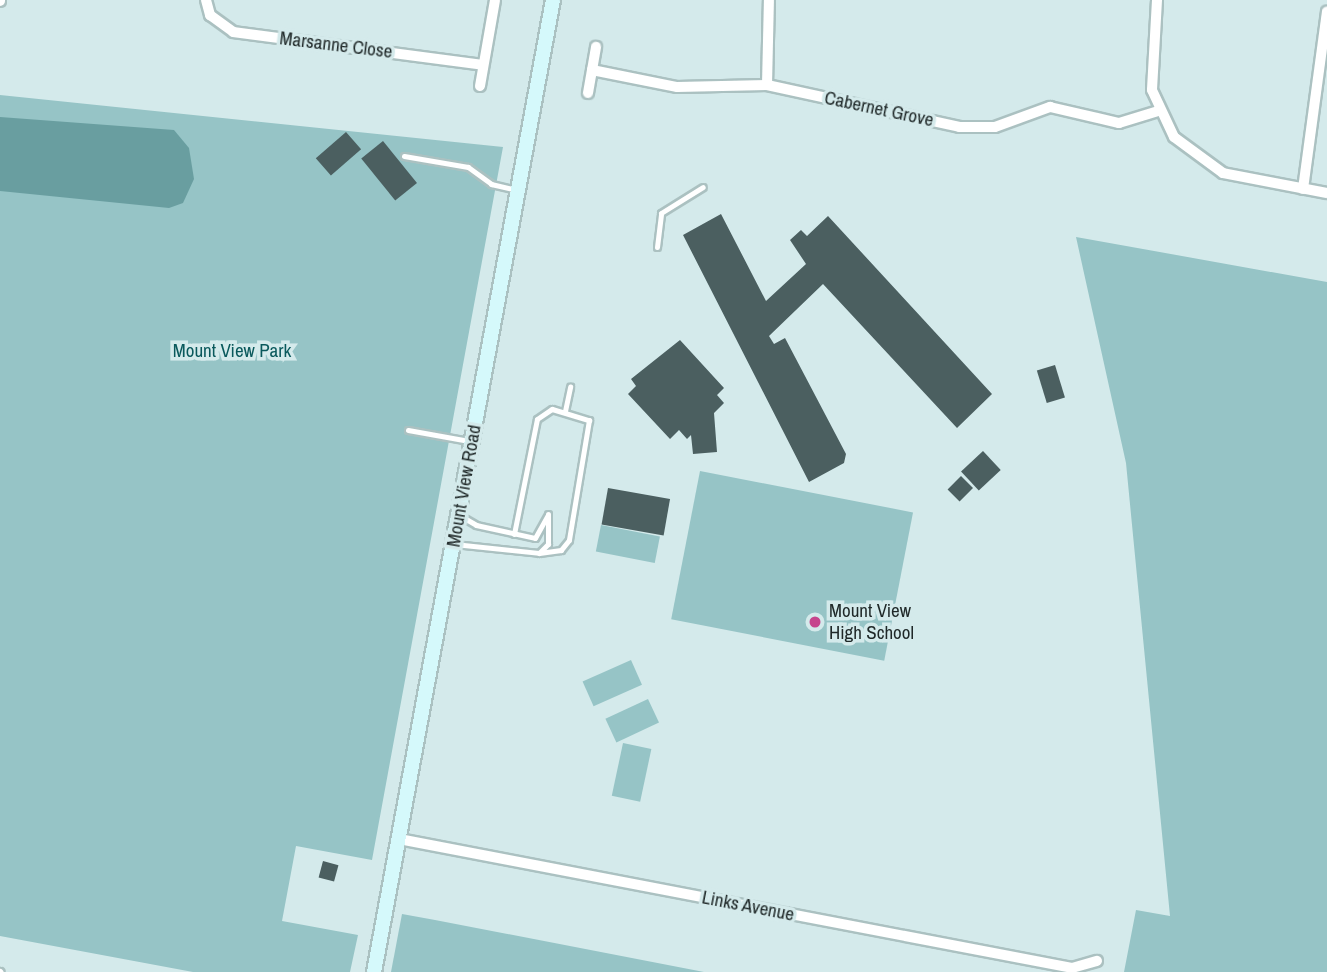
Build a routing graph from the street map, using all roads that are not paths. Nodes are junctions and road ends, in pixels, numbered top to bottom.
1 (206, 0) edge
2 (495, 0) edge
3 (553, 0) edge
4 (769, 0) edge
5 (1157, 0) edge
6 (1327, 12) edge
7 (596, 47) dead end
8 (483, 65) junction
9 (592, 70) junction
10 (768, 85) junction
11 (480, 86) dead end
12 (588, 93) dead end
13 (1158, 111) junction
14 (404, 156) dead end
15 (703, 187) dead end
16 (1303, 189) junction
17 (519, 191) junction
18 (1327, 193) edge
19 (657, 247) dead end
20 (570, 387) dead end
21 (565, 411) junction
22 (408, 430) dead end
23 (472, 442) junction
24 (459, 515) junction
25 (514, 534) junction
26 (454, 544) junction
27 (539, 553) junction
28 (399, 839) junction
29 (1097, 961) dead end
30 (374, 972) edge

1 - 8 street, Marsanne Close
2 - 8 street
3 - 17 main road, Mount View Road
4 - 10 street
5 - 13 street
6 - 16 street
7 - 9 street
8 - 11 street
9 - 10 street, Cabernet Grove
9 - 12 street
10 - 13 street, Cabernet Grove
13 - 16 street
14 - 17 lane
15 - 19 lane
16 - 18 street
17 - 23 main road, Mount View Road
20 - 21 lane
21 - 25 lane
21 - 27 lane
22 - 23 lane
23 - 24 main road, Mount View Road
24 - 25 lane
24 - 26 main road, Mount View Road
25 - 27 lane
26 - 27 lane
26 - 28 main road, Mount View Road
28 - 29 street, Links Avenue
28 - 30 main road, Mount View Road

